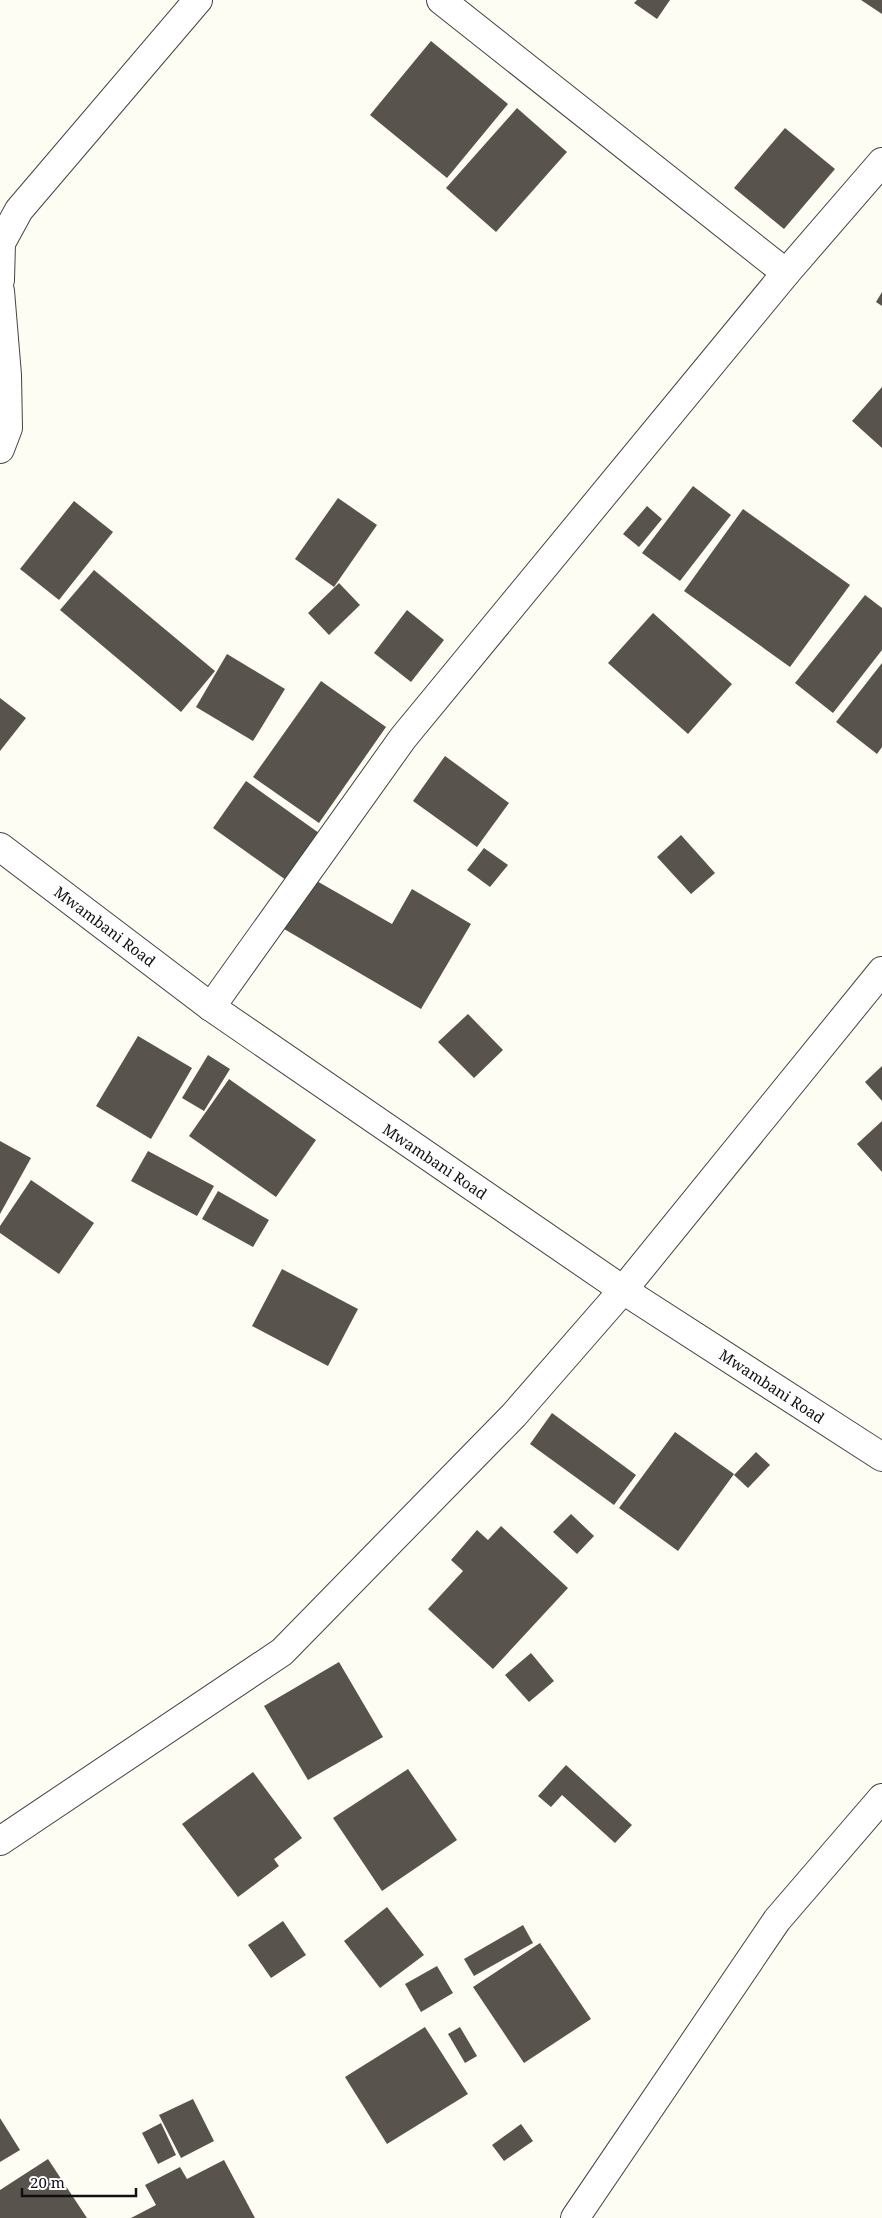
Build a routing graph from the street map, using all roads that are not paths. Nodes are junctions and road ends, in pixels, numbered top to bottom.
1 (198, 0) edge
2 (442, 0) edge
3 (882, 162) edge
4 (786, 273) junction
5 (0, 280) edge
6 (0, 291) edge
7 (0, 449) edge
8 (0, 847) edge
9 (882, 971) edge
10 (211, 1007) junction
11 (623, 1290) junction
12 (882, 1457) edge
13 (882, 1798) edge
14 (0, 1841) edge
15 (574, 2218) edge

1 - 5 street
2 - 4 street
3 - 4 street
4 - 10 street
6 - 7 street
8 - 10 street, Mwambani Road
9 - 11 street
10 - 11 street, Mwambani Road
11 - 12 street, Mwambani Road
11 - 14 street
13 - 15 street

